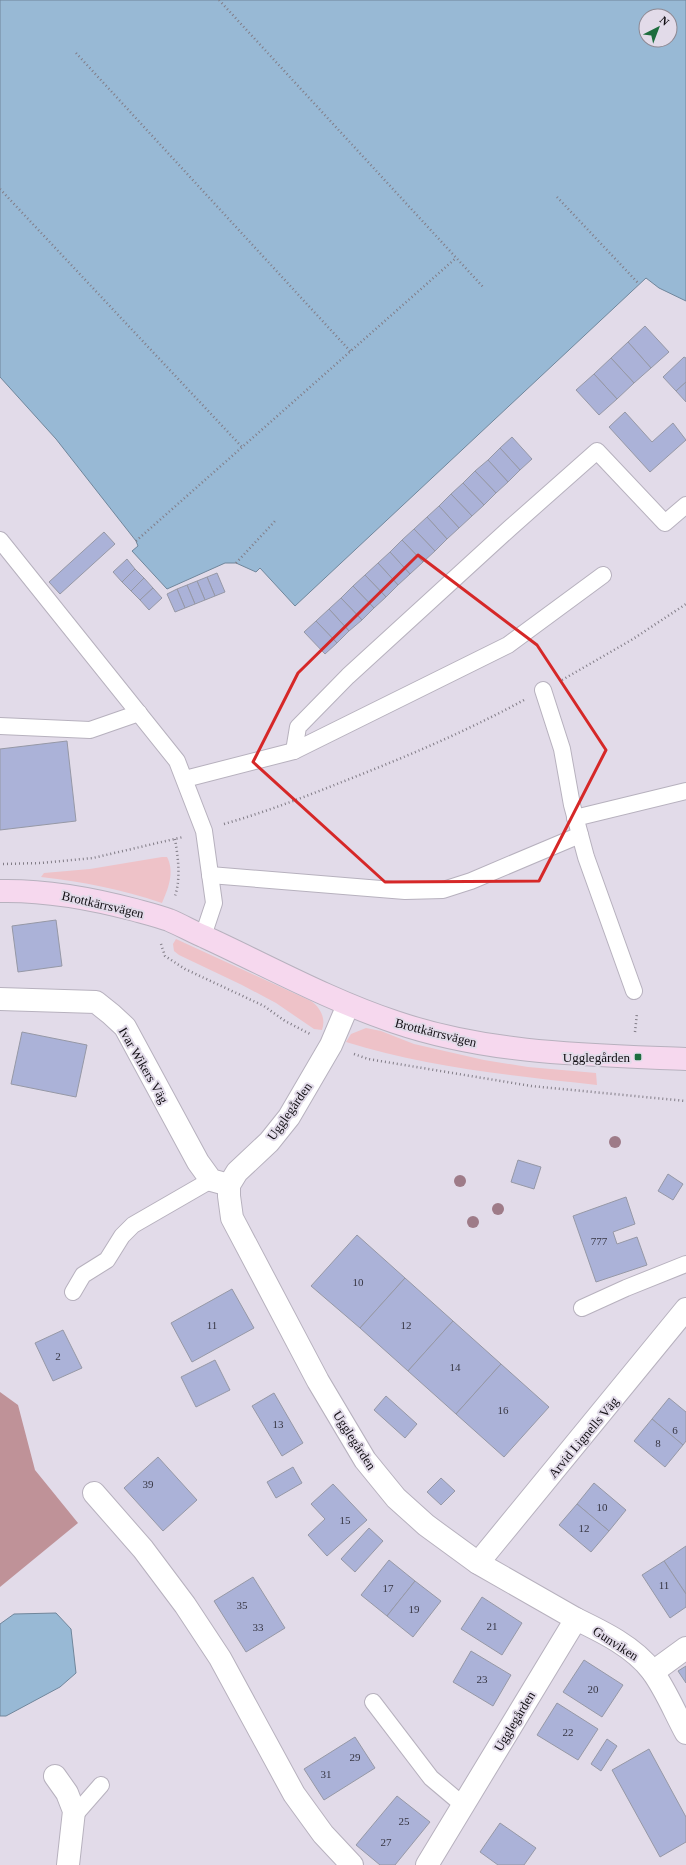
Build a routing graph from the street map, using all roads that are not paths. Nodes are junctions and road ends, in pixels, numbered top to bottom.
1 (686, 505) edge
2 (0, 540) edge
3 (603, 575) dead end
4 (543, 690) road end
5 (139, 713) junction
6 (0, 726) edge
7 (294, 751) junction
8 (185, 780) junction
9 (686, 791) edge
10 (576, 818) junction
11 (580, 836) junction
12 (210, 875) junction
13 (0, 891) edge
14 (203, 936) junction
15 (634, 991) dead end
16 (0, 999) edge
17 (348, 1005) junction
18 (686, 1059) edge
19 (220, 1182) junction
20 (686, 1264) edge
21 (73, 1292) dead end
22 (582, 1308) dead end
23 (686, 1309) edge
24 (94, 1493) dead end
25 (478, 1563) junction
26 (576, 1620) junction
27 (686, 1648) edge
28 (653, 1672) junction
29 (373, 1702) dead end
30 (686, 1733) edge
31 (55, 1776) dead end
32 (101, 1785) dead end
33 (463, 1805) junction
34 (73, 1817) junction
35 (68, 1865) edge
36 (352, 1865) edge
37 (426, 1865) edge

1 - 7 lane
2 - 5 lane
3 - 7 lane
4 - 10 lane
5 - 6 lane
5 - 8 lane
7 - 8 lane
8 - 12 lane
9 - 10 lane
10 - 11 lane
11 - 12 lane
11 - 15 lane
12 - 14 lane
13 - 14 street, Brottkärrsvägen
14 - 17 street, Brottkärrsvägen
16 - 19 street, Ivar Wikers Väg
17 - 18 street, Brottkärrsvägen
17 - 19 street, Ugglegården
19 - 21 lane
19 - 25 street, Ugglegården
20 - 22 lane
23 - 25 street, Arvid Lignells Väg
24 - 36 street
25 - 26 street, Ugglegården
26 - 28 street, Gunviken
26 - 33 street, Ugglegården
27 - 28 street
28 - 30 street, Gunviken
29 - 33 lane
31 - 34 street
32 - 34 lane
33 - 37 street, Ugglegården
34 - 35 street

